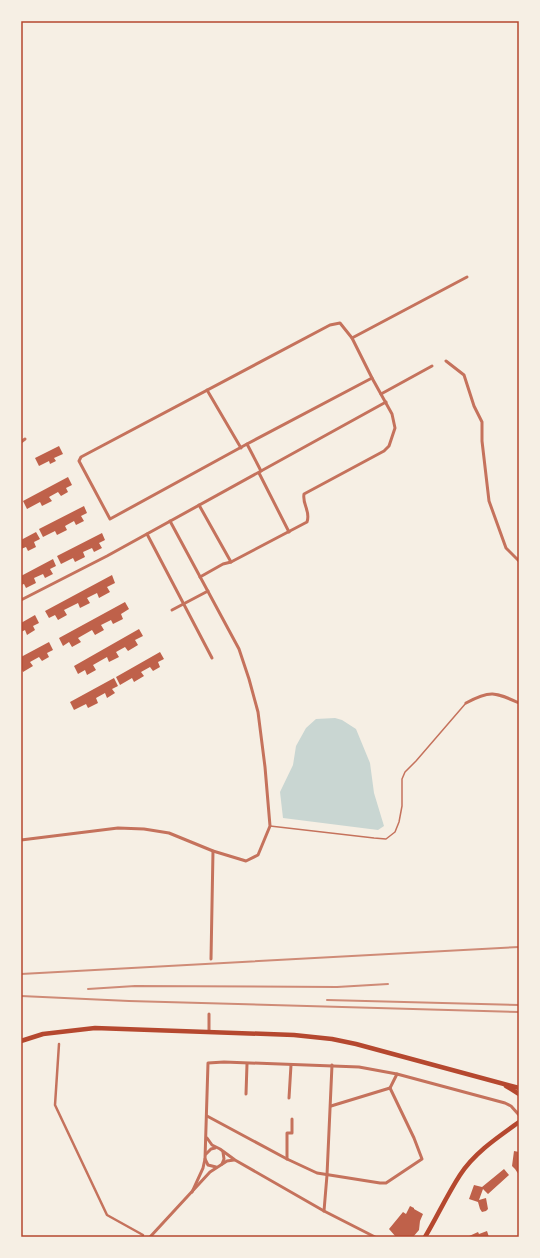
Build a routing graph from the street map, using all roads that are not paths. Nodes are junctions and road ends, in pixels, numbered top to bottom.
1 (466, 277) dead end
2 (352, 338) junction
3 (446, 361) dead end
4 (432, 366) dead end
5 (372, 378) junction
6 (207, 390) junction
7 (381, 394) junction
8 (386, 402) junction
9 (25, 439) dead end
10 (21, 442) edge
11 (247, 444) junction
12 (241, 448) junction
13 (260, 472) junction
14 (199, 505) junction
15 (170, 521) junction
16 (290, 532) junction
17 (147, 534) junction
18 (519, 561) edge
19 (231, 562) junction
20 (200, 577) junction
21 (208, 591) junction
22 (21, 600) edge
23 (183, 604) junction
24 (172, 610) dead end
25 (212, 658) dead end
26 (466, 703) joint
27 (519, 704) edge
28 (270, 826) junction
29 (21, 840) edge
30 (213, 851) junction
31 (211, 959) dead end
32 (209, 1014) dead end
33 (209, 1032) junction
34 (21, 1041) edge
35 (59, 1044) dead end
36 (247, 1064) junction
37 (291, 1065) junction
38 (332, 1065) junction
39 (397, 1074) junction
40 (499, 1082) junction
41 (390, 1088) junction
42 (519, 1088) edge
43 (246, 1094) dead end
44 (519, 1094) edge
45 (289, 1098) dead end
46 (331, 1106) junction
47 (519, 1115) edge
48 (207, 1116) junction
49 (292, 1119) dead end
50 (519, 1122) edge
51 (207, 1138) junction
52 (217, 1148) junction
53 (222, 1151) junction
54 (205, 1157) junction
55 (287, 1159) junction
56 (235, 1160) junction
57 (219, 1166) junction
58 (327, 1174) junction
59 (192, 1192) junction
60 (324, 1211) junction
61 (143, 1235) dead end
62 (150, 1237) edge
63 (375, 1237) edge
64 (425, 1237) edge

1 - 2 street
2 - 5 street
2 - 6 street
3 - 18 street
4 - 7 street
5 - 7 street
5 - 11 street
6 - 12 street
6 - 12 street
7 - 8 street
8 - 13 street
8 - 16 street
9 - 10 street
11 - 12 street
11 - 13 street
13 - 14 street
13 - 16 street
14 - 15 street
14 - 19 street
15 - 17 street
15 - 20 street
16 - 19 street
17 - 22 street
17 - 23 street
19 - 20 street
20 - 21 street
21 - 23 street
21 - 28 street
23 - 24 street
23 - 25 street
26 - 27 street
26 - 28 lane
28 - 30 street
29 - 30 street
30 - 31 street
32 - 33 street
33 - 34 main road
33 - 40 main road
35 - 61 street
36 - 37 street
36 - 43 street
36 - 48 street
37 - 38 street
37 - 45 street
38 - 39 street
38 - 46 street
39 - 41 street
39 - 47 street
40 - 42 main road
40 - 44 main road
41 - 46 street
41 - 58 street
46 - 58 street
48 - 51 street
48 - 55 street
49 - 55 street
50 - 64 main road
51 - 52 street
51 - 54 street
52 - 53 street
52 - 54 street
53 - 56 street
53 - 57 street
54 - 57 street
54 - 59 street
55 - 58 street
56 - 57 street
56 - 60 street
57 - 59 street
58 - 60 street
59 - 62 street
60 - 63 street

